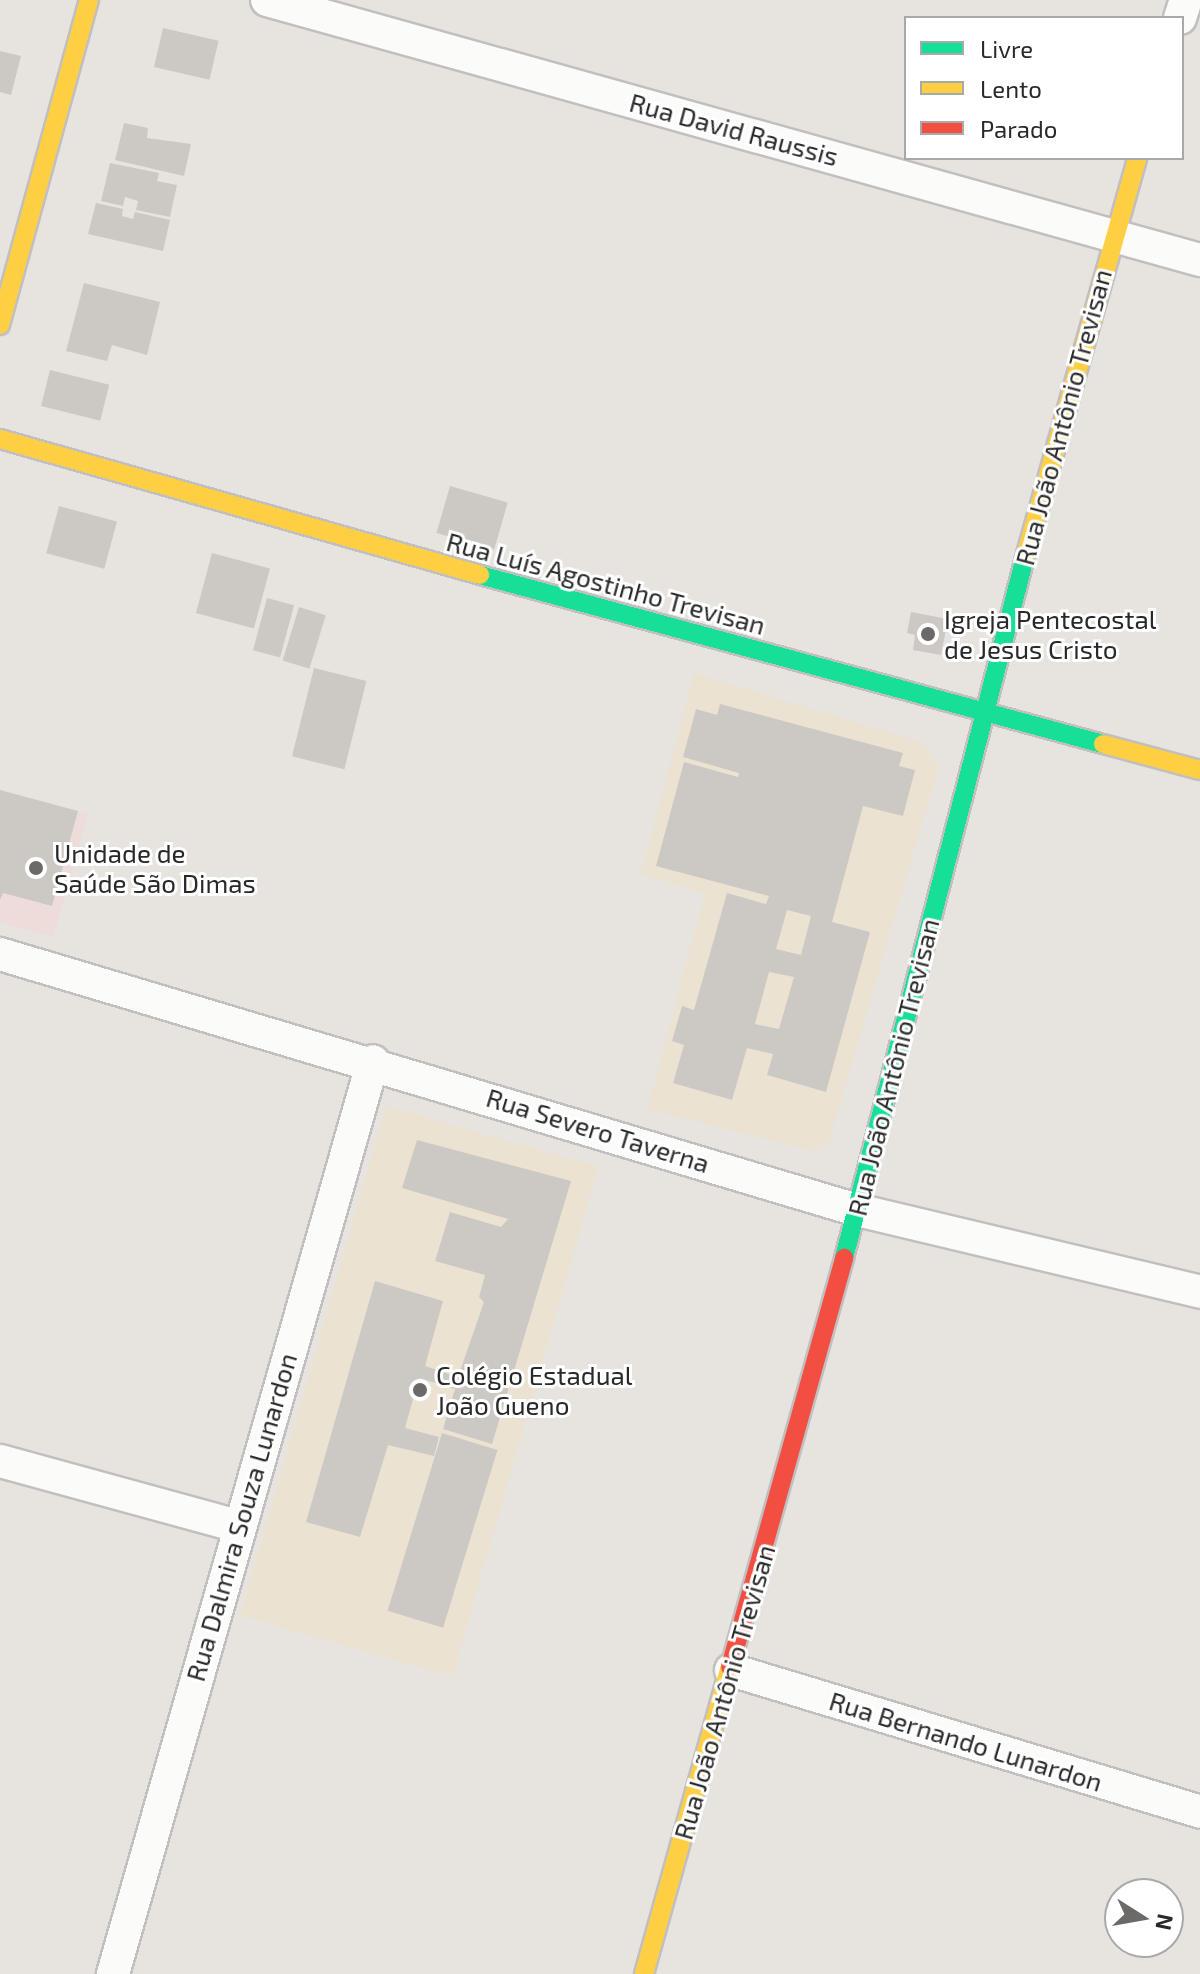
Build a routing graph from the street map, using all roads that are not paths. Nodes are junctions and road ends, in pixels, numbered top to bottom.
1 (89, 0) edge
2 (267, 0) edge
3 (1136, 160) edge
4 (1114, 235) junction
5 (1200, 260) edge
6 (0, 325) edge
7 (0, 439) edge
8 (982, 710) junction
9 (1200, 770) edge
10 (0, 954) edge
11 (373, 1061) junction
12 (857, 1210) junction
13 (1200, 1292) edge
14 (0, 1461) edge
15 (237, 1526) junction
16 (731, 1670) junction
17 (1200, 1812) edge
18 (113, 1974) edge
19 (644, 1974) edge

1 - 6 street
2 - 4 street, Rua David Raussis
3 - 4 street, Rua João Antônio Trevisan
4 - 5 street, Rua David Raussis
4 - 8 street, Rua João Antônio Trevisan
7 - 8 street, Rua Luís Agostinho Trevisan
8 - 9 street, Rua Luís Agostinho Trevisan
8 - 12 street, Rua João Antônio Trevisan
10 - 11 street, Rua Severo Taverna
11 - 12 street, Rua Severo Taverna
11 - 15 street, Rua Dalmira Souza Lunardon
12 - 13 street, Rua Severo Taverna
12 - 16 street, Rua João Antônio Trevisan
14 - 15 street
15 - 18 street, Rua Dalmira Souza Lunardon
16 - 17 street, Rua Bernando Lunardon
16 - 19 street, Rua João Antônio Trevisan

